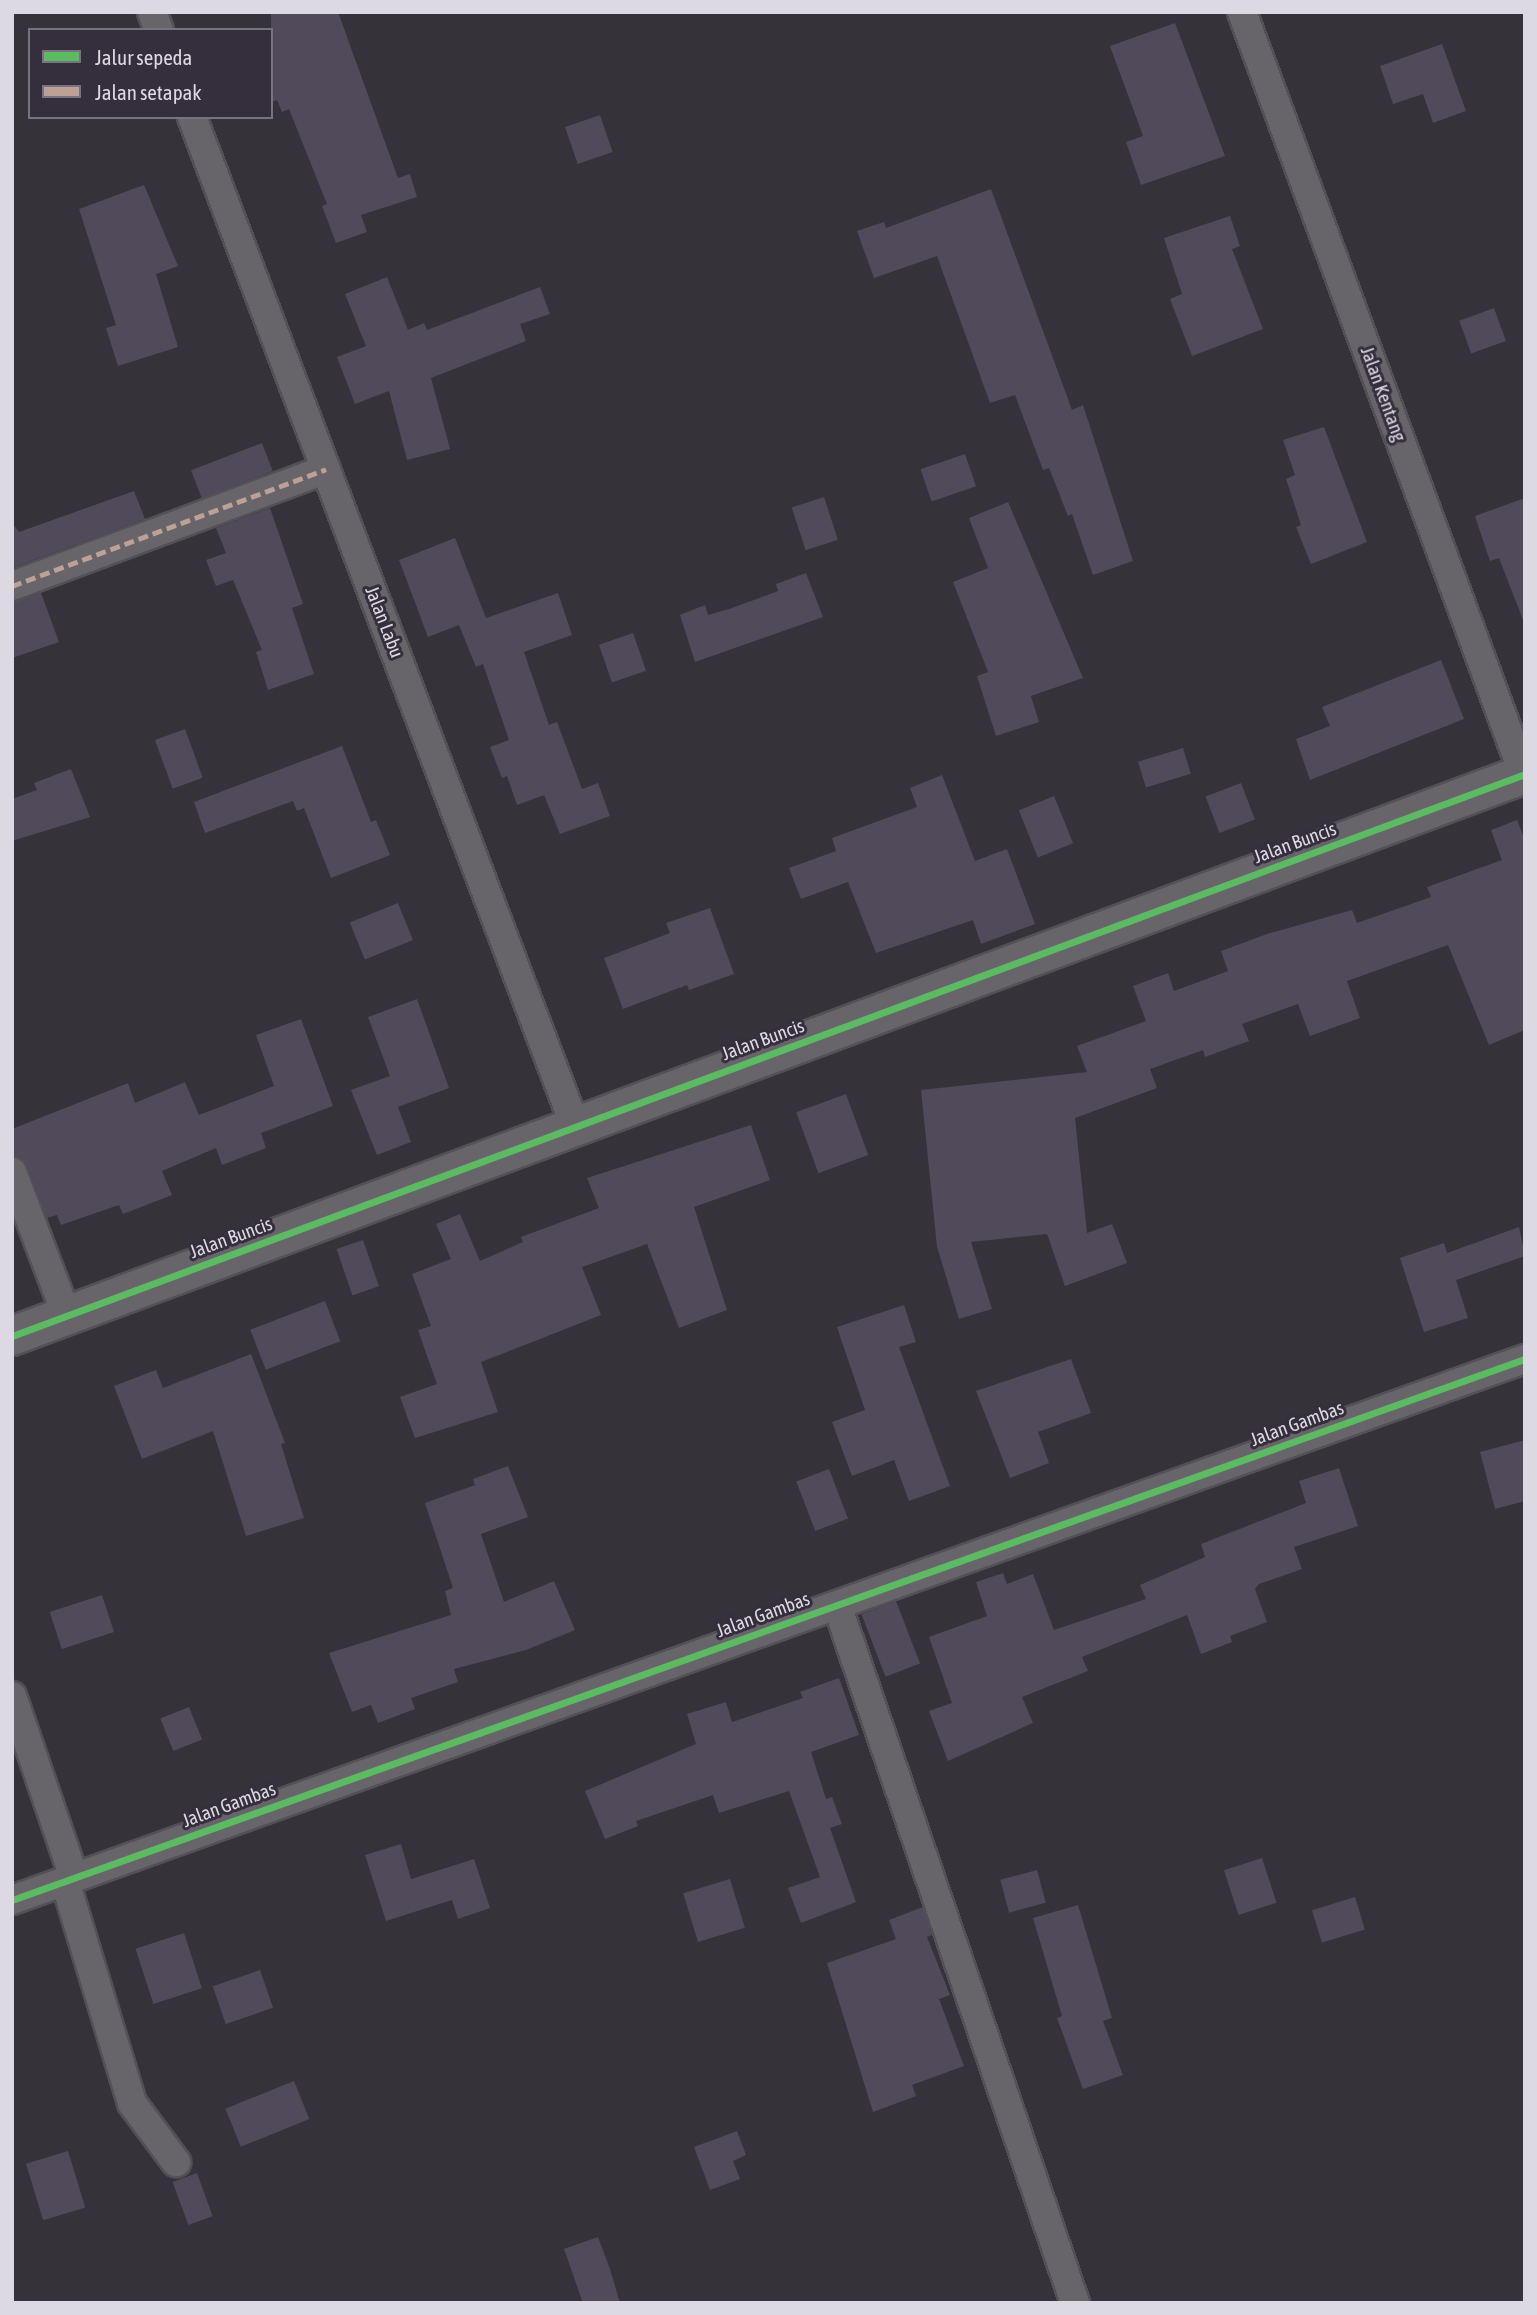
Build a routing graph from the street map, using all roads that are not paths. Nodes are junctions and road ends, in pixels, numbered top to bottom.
1 (1242, 12) edge
2 (193, 119) edge
3 (326, 469) junction
4 (12, 586) edge
5 (1524, 775) edge
6 (575, 1126) junction
7 (12, 1172) edge
8 (67, 1316) junction
9 (12, 1336) edge
10 (1525, 1359) edge
11 (837, 1605) junction
12 (12, 1696) edge
13 (70, 1879) junction
14 (12, 1900) edge
15 (176, 2162) dead end
16 (1075, 2303) edge

1 - 5 street, Jalan Kentang
2 - 3 street, Jalan Labu
3 - 4 street
3 - 6 street, Jalan Labu
5 - 6 street, Jalan Buncis
6 - 8 street, Jalan Buncis
7 - 8 street
8 - 9 street, Jalan Buncis
10 - 11 street, Jalan Gambas
11 - 13 street, Jalan Gambas
11 - 16 street
12 - 13 street
13 - 14 street, Jalan Gambas
13 - 15 street

